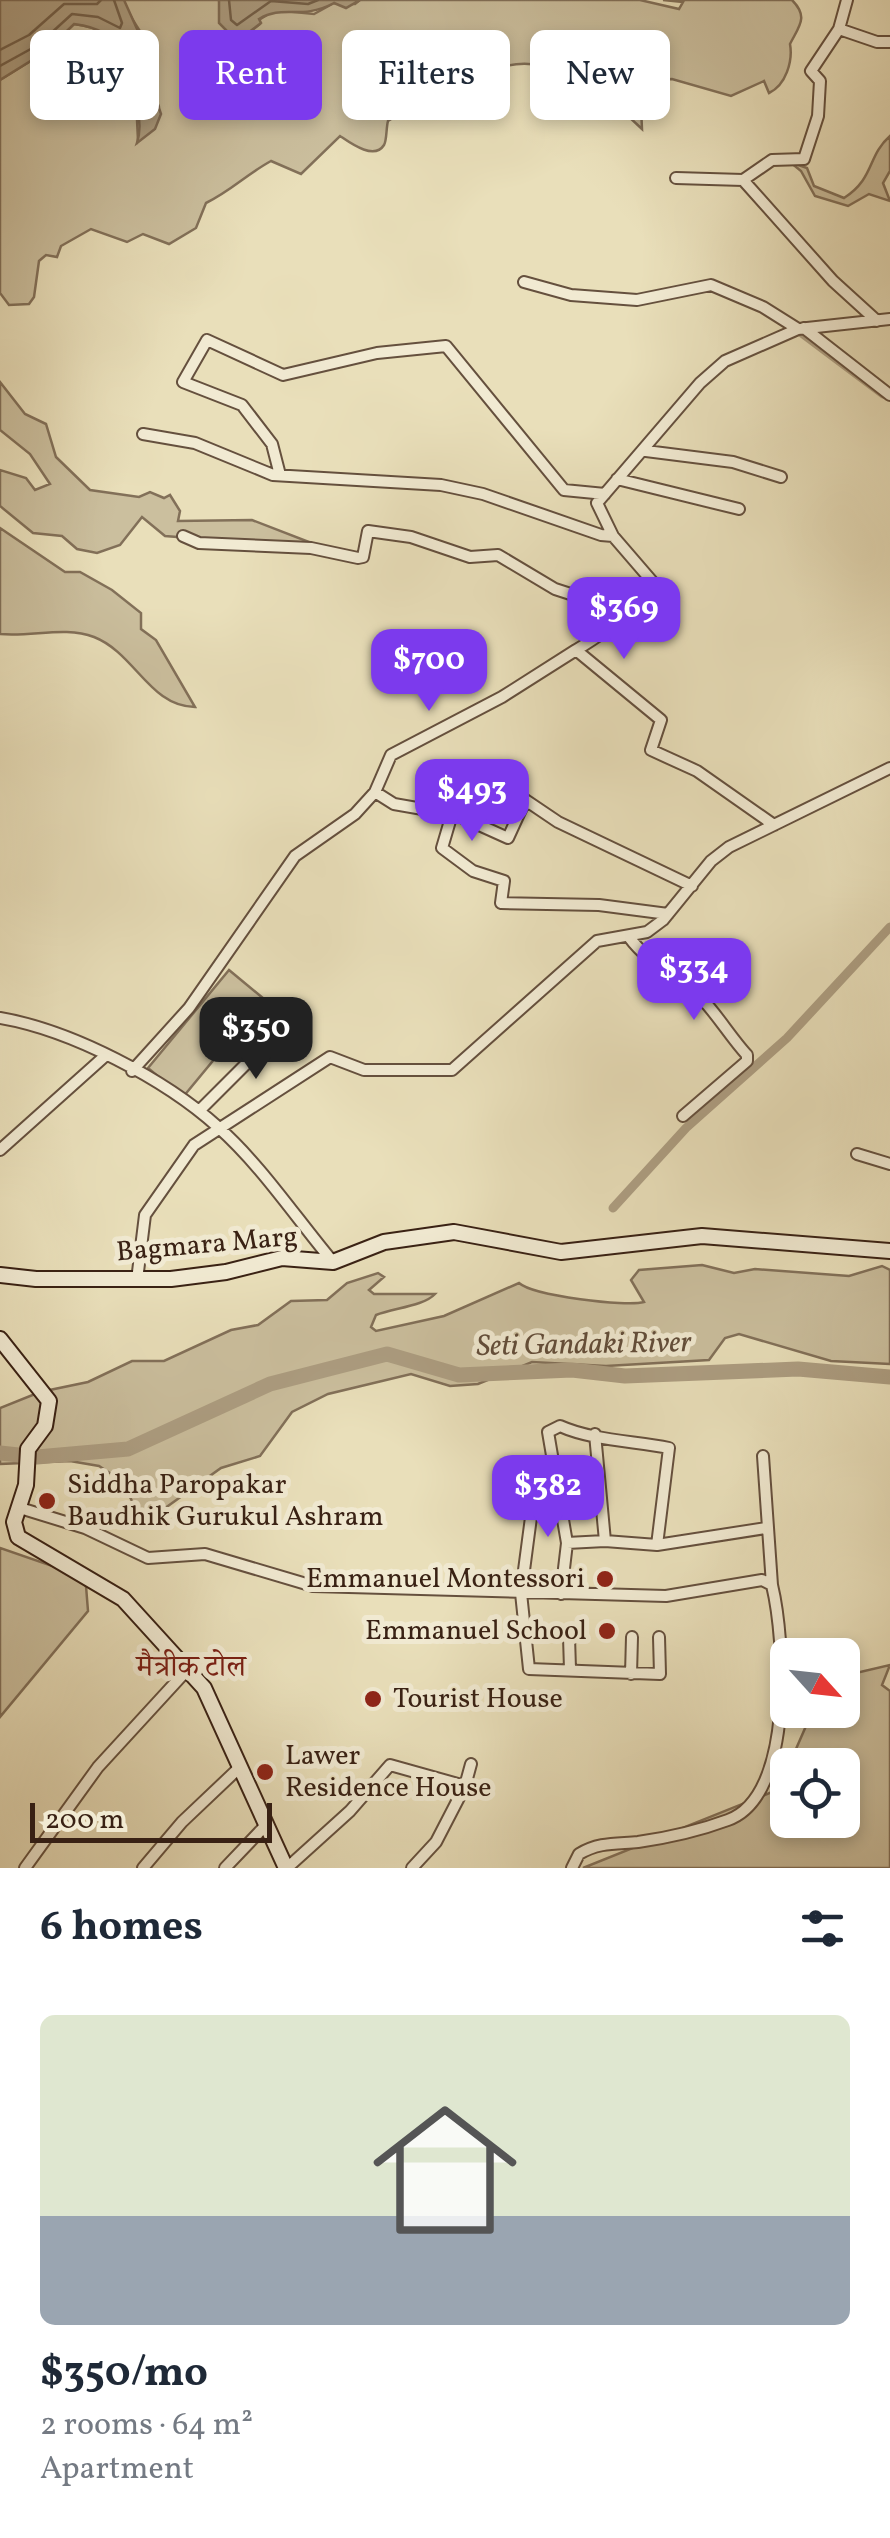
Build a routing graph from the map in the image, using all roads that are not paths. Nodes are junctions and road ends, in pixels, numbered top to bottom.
1 (847, 0) edge
2 (839, 29) junction
3 (890, 42) edge
4 (676, 178) dead end
5 (743, 180) junction
6 (524, 282) dead end
7 (890, 319) edge
8 (877, 321) junction
9 (801, 328) junction
10 (890, 395) edge
11 (143, 434) dead end
12 (646, 451) junction
13 (280, 475) junction
14 (781, 478) dead end
15 (618, 480) junction
16 (605, 494) junction
17 (739, 509) dead end
18 (182, 536) dead end
19 (613, 536) junction
20 (626, 612) junction
21 (576, 650) junction
22 (890, 768) edge
23 (488, 774) dead end
24 (375, 792) junction
25 (531, 804) junction
26 (452, 814) junction
27 (774, 825) junction
28 (692, 886) junction
29 (668, 914) junction
30 (629, 937) junction
31 (0, 1018) edge
32 (284, 1025) dead end
33 (105, 1056) junction
34 (132, 1071) junction
35 (199, 1111) junction
36 (683, 1116) dead end
37 (222, 1130) junction
38 (0, 1150) edge
39 (856, 1154) dead end
40 (890, 1164) edge
41 (890, 1252) edge
42 (333, 1262) junction
43 (0, 1274) edge
44 (137, 1280) junction
45 (0, 1339) edge
46 (595, 1434) junction
47 (763, 1456) dead end
48 (554, 1468) junction
49 (20, 1508) junction
50 (766, 1528) junction
51 (605, 1541) junction
52 (568, 1543) junction
53 (657, 1545) junction
54 (772, 1585) junction
55 (521, 1593) junction
56 (562, 1594) junction
57 (632, 1636) dead end
58 (659, 1636) dead end
59 (570, 1638) dead end
60 (570, 1669) junction
61 (187, 1670) junction
62 (631, 1674) junction
63 (471, 1764) dead end
64 (240, 1767) junction
65 (465, 1786) junction
66 (266, 1825) junction
67 (24, 1868) edge
68 (143, 1868) edge
69 (225, 1868) edge
70 (286, 1868) edge
71 (412, 1868) edge
72 (572, 1868) edge

1 - 2 street
2 - 3 street
2 - 5 street
4 - 5 street
5 - 8 street
6 - 9 street
7 - 8 street
8 - 9 street
9 - 10 street
9 - 12 street
11 - 13 street
12 - 14 street
12 - 15 street
13 - 16 street
13 - 19 street
15 - 16 street
15 - 17 street
16 - 19 street
18 - 20 street
19 - 20 street
20 - 21 street
21 - 24 street
21 - 27 street
22 - 27 street
23 - 25 street
24 - 26 street
24 - 34 street
25 - 26 street
25 - 28 street
26 - 29 street
27 - 28 street
28 - 29 street
29 - 30 street
30 - 36 street
30 - 37 street
31 - 33 street
32 - 35 street
33 - 34 street
33 - 38 street
34 - 35 street
35 - 37 street
37 - 42 street
37 - 44 street
39 - 40 street
41 - 42 main road, Bagmara Marg
42 - 44 main road, Bagmara Marg
43 - 44 main road, Bagmara Marg
45 - 49 main road
46 - 48 street
46 - 51 street
46 - 53 street
47 - 50 street
48 - 52 street
48 - 55 street
49 - 55 street
49 - 61 main road
50 - 53 street
50 - 54 street
51 - 52 street
51 - 53 street
52 - 56 street
54 - 56 street
54 - 72 street
55 - 56 street
55 - 60 street
57 - 62 street
58 - 62 street
59 - 60 street
60 - 62 street
61 - 64 main road
61 - 67 street
63 - 65 street
64 - 66 main road
64 - 68 street
65 - 70 street
65 - 71 street
66 - 69 street
66 - 70 main road

